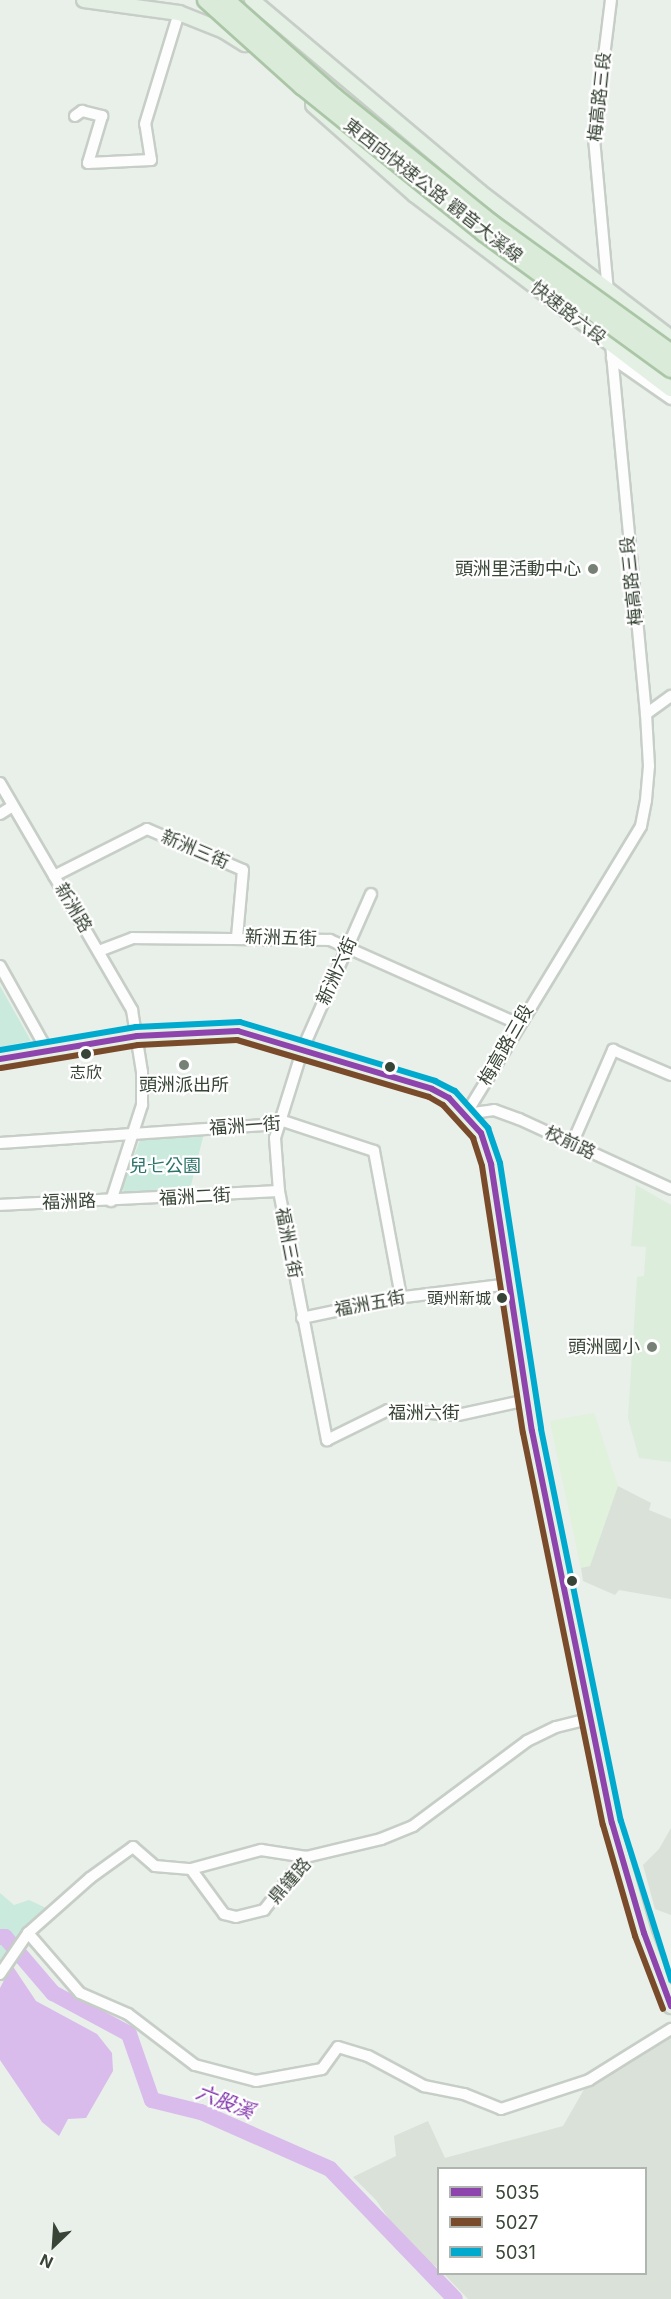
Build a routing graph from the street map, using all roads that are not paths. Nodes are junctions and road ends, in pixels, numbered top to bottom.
1 (84, 0) edge
2 (195, 0) edge
3 (206, 0) edge
4 (226, 0) edge
5 (252, 0) edge
6 (261, 0) edge
7 (611, 0) edge
8 (179, 14) junction
9 (275, 22) junction
10 (245, 44) junction
11 (75, 116) dead end
12 (608, 293) junction
13 (671, 338) edge
14 (612, 352) junction
15 (671, 353) edge
16 (671, 369) edge
17 (671, 389) edge
18 (671, 399) edge
19 (671, 696) edge
20 (646, 714) junction
21 (0, 783) edge
22 (13, 806) junction
23 (0, 814) edge
24 (54, 876) junction
25 (371, 894) dead end
26 (237, 937) junction
27 (348, 948) junction
28 (99, 951) junction
29 (0, 966) edge
30 (519, 1024) junction
31 (137, 1036) junction
32 (303, 1048) junction
33 (47, 1050) junction
34 (0, 1059) edge
35 (671, 1075) edge
36 (466, 1114) junction
37 (280, 1120) junction
38 (134, 1134) junction
39 (0, 1143) edge
40 (572, 1144) junction
41 (671, 1189) edge
42 (279, 1191) junction
43 (111, 1201) junction
44 (0, 1205) edge
45 (510, 1284) junction
46 (401, 1297) junction
47 (302, 1318) junction
48 (527, 1400) junction
49 (327, 1440) joint
50 (592, 1718) junction
51 (306, 1857) junction
52 (192, 1869) junction
53 (28, 1933) junction
54 (0, 1974) edge
55 (671, 2006) edge
56 (671, 2029) edge

1 - 8 main road
2 - 10 main road, 快速路六段
3 - 16 highway, 東西向快速公路 觀音大溪線, bridge
4 - 15 highway, 東西向快速公路 觀音大溪線, bridge
5 - 9 main road
6 - 9 main road
7 - 12 street, 梅高路三段
8 - 10 main road
8 - 11 street
9 - 12 main road
10 - 14 main road, 快速路六段
12 - 13 main road
12 - 14 street, 梅高路三段
14 - 17 main road, 快速路六段
14 - 18 street
14 - 20 street, 梅高路三段
19 - 20 street
20 - 30 street, 梅高路三段
21 - 22 street, 新洲路
22 - 23 street
22 - 24 street, 新洲路
24 - 26 street, 新洲三街
24 - 28 street, 新洲路
25 - 27 street, 新洲六街
26 - 27 street, 新洲五街
26 - 28 street, 新洲五街
27 - 30 street, 新洲五街
27 - 32 street, 新洲六街
28 - 31 street, 新洲路
29 - 33 street
30 - 36 street, 梅高路三段
31 - 32 main road
31 - 33 main road
31 - 38 street, 福洲路
32 - 36 main road
32 - 37 street, 福洲三街
33 - 34 main road
35 - 40 street
36 - 40 street, 校前路
36 - 45 main road
37 - 38 street, 福洲一街
37 - 42 street, 福洲三街
37 - 46 street, 福洲一街
38 - 39 street, 福洲一街
38 - 43 street, 福洲路
40 - 41 street, 校前路
42 - 43 street, 福洲二街
42 - 47 street, 福洲三街
43 - 44 street, 福洲路
45 - 46 street, 福洲五街
45 - 48 main road
46 - 47 street, 福洲五街
47 - 49 street, 福洲三街
48 - 49 street, 福洲六街
48 - 50 main road
50 - 51 street, 鼎鐘路
50 - 55 main road
51 - 52 street
51 - 52 street, 鼎鐘路
52 - 53 street
53 - 54 street
53 - 56 street

